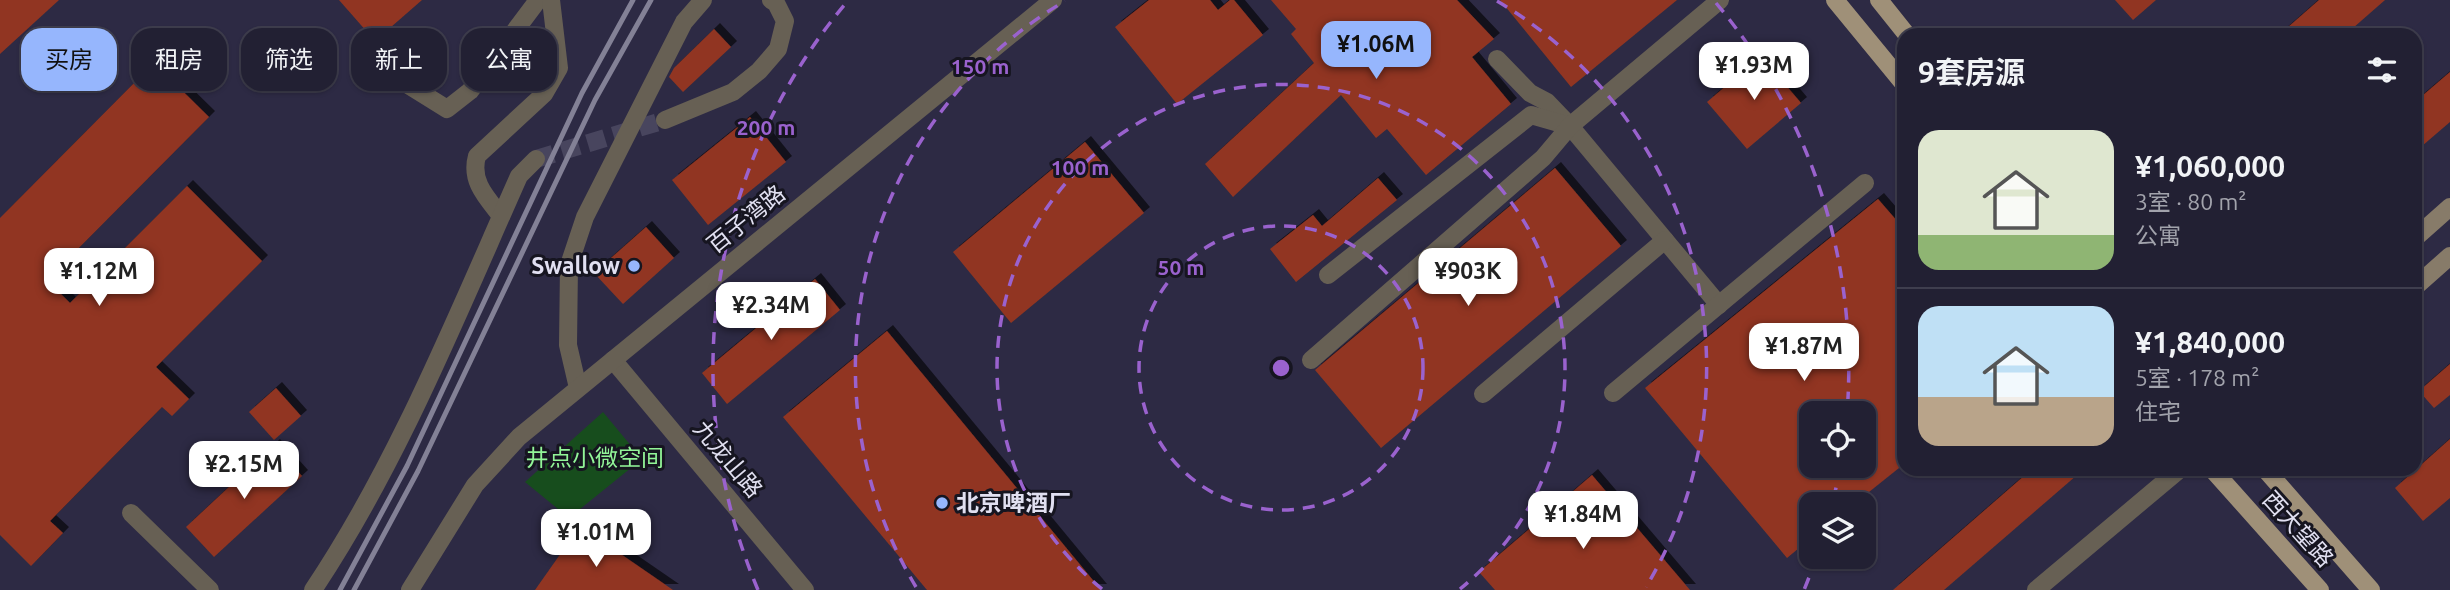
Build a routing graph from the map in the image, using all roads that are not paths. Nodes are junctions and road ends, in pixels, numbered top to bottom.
1 (538, 0) edge
2 (551, 0) edge
3 (703, 0) edge
4 (771, 0) edge
5 (1053, 0) edge
6 (1720, 0) edge
7 (1835, 0) edge
8 (1879, 0) edge
9 (1901, 28) edge
10 (1497, 59) dead end
11 (1897, 75) edge
12 (418, 91) edge
13 (665, 120) tunnel mouth
14 (1570, 126) junction
15 (536, 159) tunnel mouth
16 (1865, 183) dead end
17 (2450, 207) edge
18 (501, 216) junction
19 (2422, 231) edge
20 (1665, 240) junction
21 (2450, 256) edge
22 (1328, 275) dead end
23 (2422, 281) edge
24 (1719, 305) junction
25 (613, 360) junction
26 (1311, 360) dead end
27 (578, 388) junction
28 (1614, 393) dead end
29 (1483, 394) dead end
30 (2172, 476) edge
31 (2218, 476) edge
32 (2270, 476) edge
33 (131, 513) dead end
34 (210, 590) edge
35 (313, 590) edge
36 (410, 590) edge
37 (805, 590) edge
38 (2036, 590) edge
39 (2319, 590) edge
40 (2371, 590) edge

1 - 12 street
2 - 18 street
3 - 27 street
4 - 13 street
5 - 25 street, 百子湾路
6 - 14 street
7 - 11 main road
8 - 9 main road
10 - 14 street
14 - 20 street
14 - 22 street
14 - 26 street
15 - 18 street
16 - 24 street
17 - 19 main road
18 - 35 street
20 - 24 street
20 - 29 street
21 - 23 main road
24 - 28 street
25 - 27 street, 百子湾路
25 - 37 street, 九龙山路
27 - 36 street, 百子湾路
30 - 38 street
31 - 39 main road, 西大望路
32 - 40 main road, 西大望路
33 - 34 street

